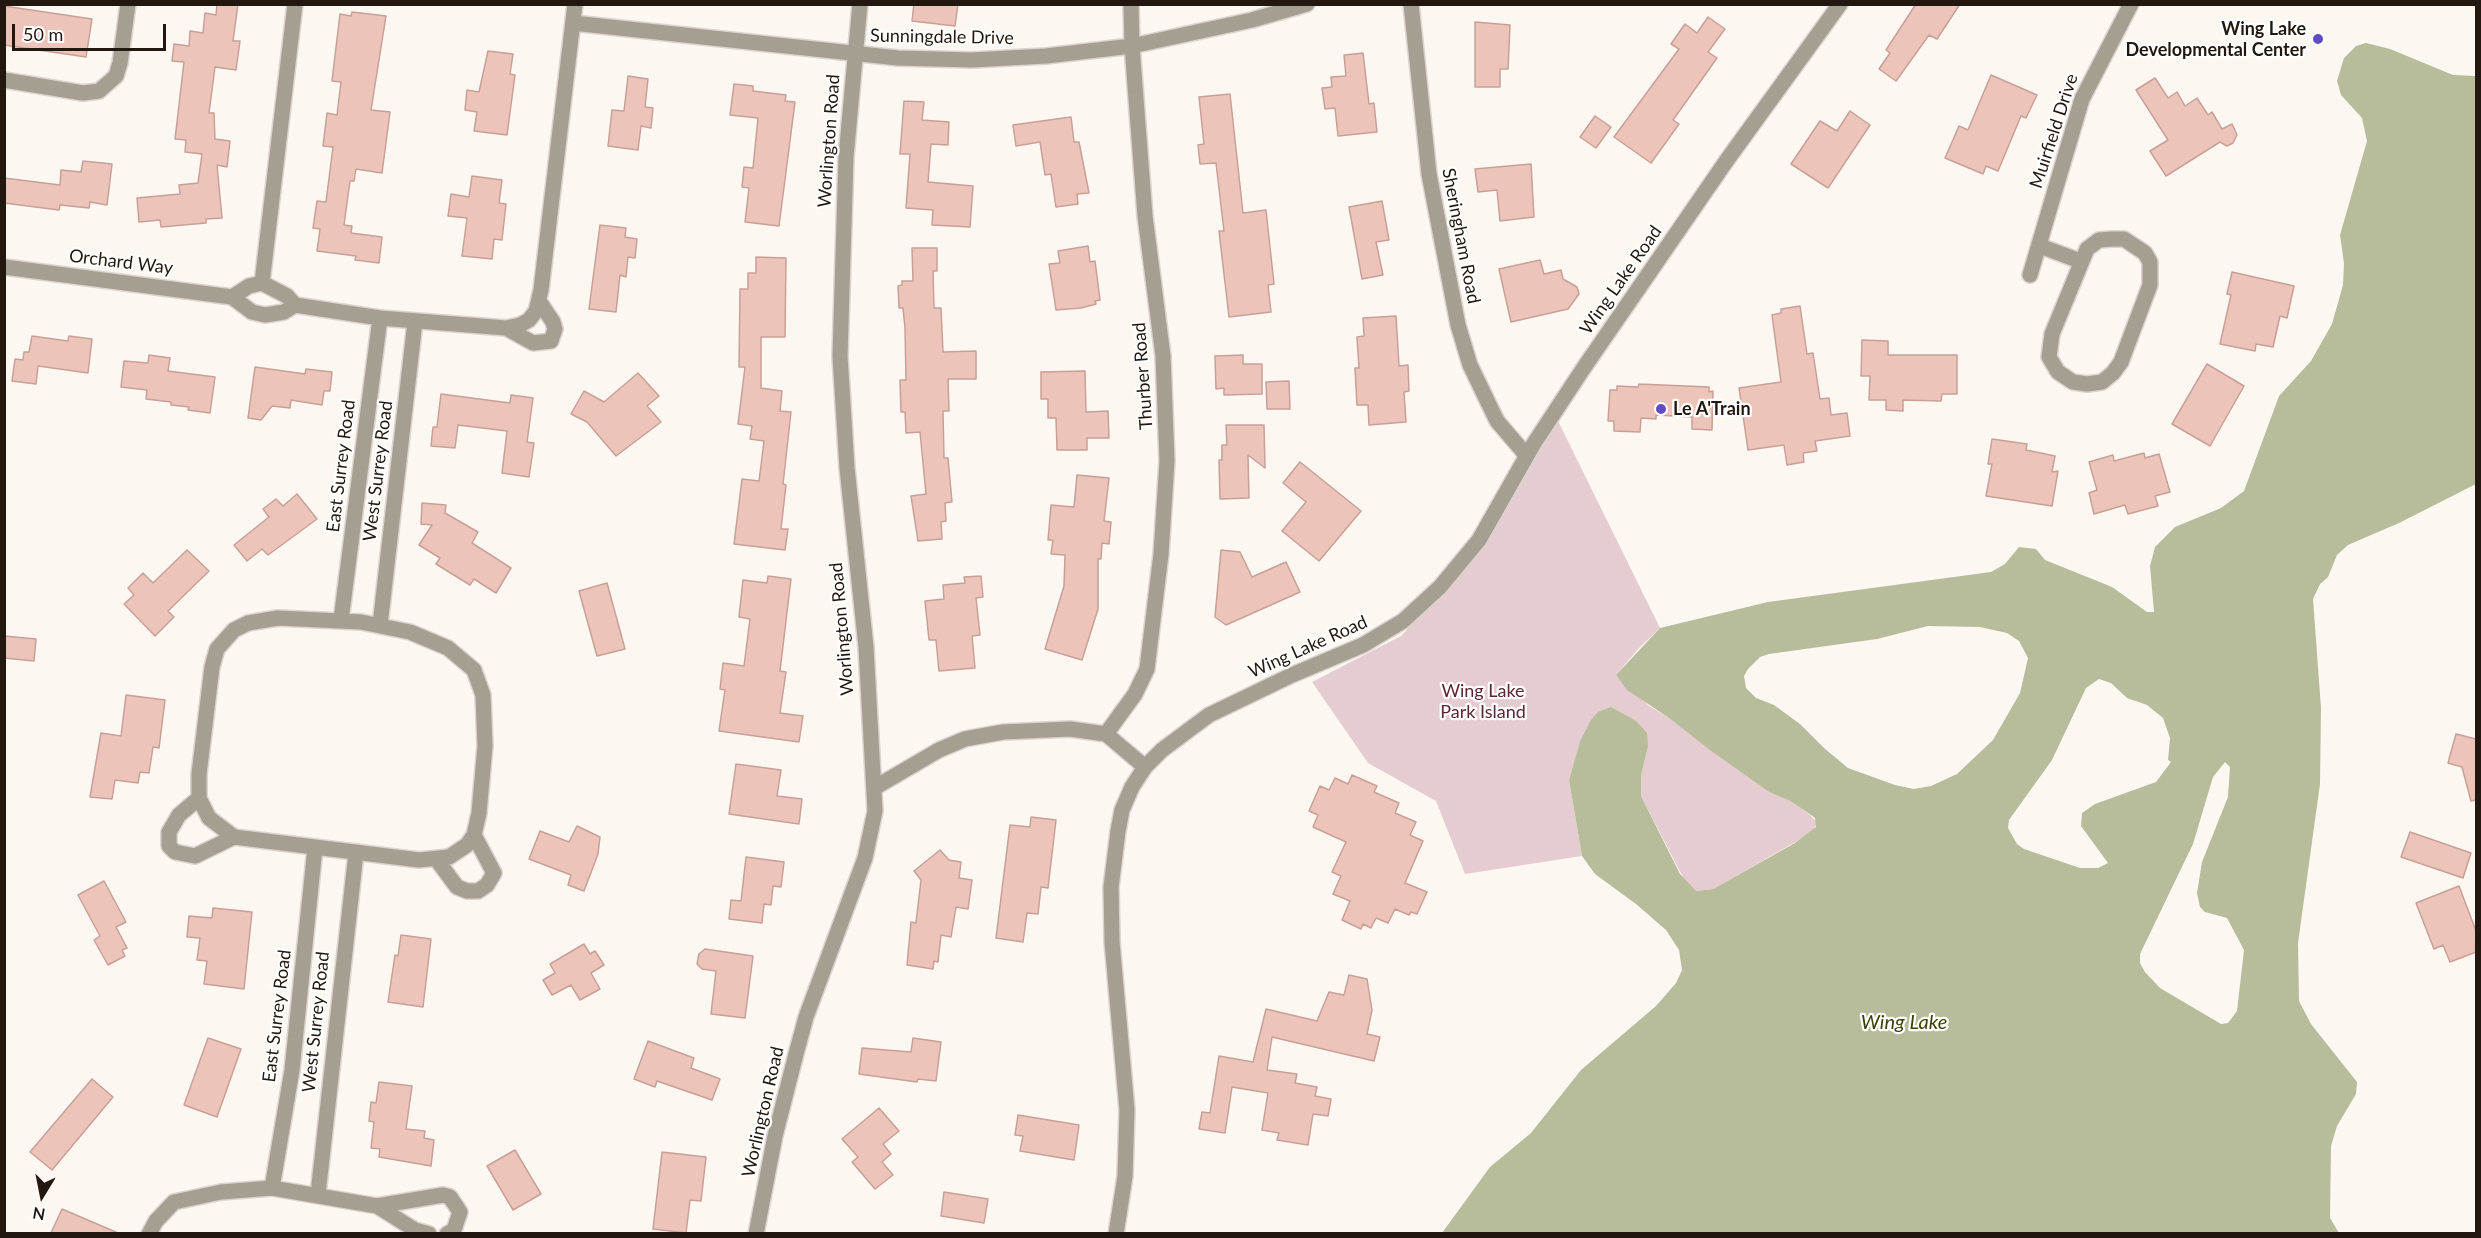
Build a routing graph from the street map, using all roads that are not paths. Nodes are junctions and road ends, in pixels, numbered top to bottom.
1 (128, 4) edge
2 (294, 4) edge
3 (575, 4) edge
4 (860, 4) edge
5 (1131, 4) edge
6 (1307, 4) edge
7 (1411, 4) edge
8 (1840, 4) edge
9 (2131, 4) edge
10 (573, 23) junction
11 (1132, 46) junction
12 (854, 54) junction
13 (4, 80) edge
14 (2040, 246) junction
15 (2080, 261) junction
16 (4, 267) edge
17 (2030, 275) dead end
18 (262, 283) junction
19 (232, 297) junction
20 (539, 302) junction
21 (295, 305) junction
22 (380, 318) junction
23 (415, 322) junction
24 (506, 328) junction
25 (1527, 456) junction
26 (341, 620) junction
27 (380, 625) junction
28 (1106, 734) junction
29 (1144, 767) junction
30 (874, 788) junction
31 (198, 798) junction
32 (474, 835) junction
33 (234, 837) junction
34 (315, 848) junction
35 (356, 854) junction
36 (437, 860) junction
37 (272, 1188) junction
38 (318, 1194) junction
39 (377, 1206) junction
40 (149, 1233) edge
41 (429, 1233) edge
42 (447, 1233) edge
43 (756, 1233) edge
44 (1116, 1233) edge

1 - 13 street
2 - 18 street
3 - 10 street
4 - 12 street, Worlington Road
5 - 11 street, Thurber Road
6 - 11 street, Sunningdale Drive
7 - 25 street, Sheringham Road
8 - 25 street, Wing Lake Road
9 - 14 street, Muirfield Drive
10 - 12 street, Sunningdale Drive
10 - 20 street
11 - 12 street, Sunningdale Drive
11 - 28 street, Thurber Road
12 - 30 street, Worlington Road
14 - 15 street
14 - 17 street, Muirfield Drive
15 - 15 street
16 - 19 street, Orchard Way
18 - 19 street
18 - 21 street, Orchard Way
19 - 21 street, Orchard Way
20 - 24 street, Orchard Way
20 - 24 street, Orchard Way
21 - 22 street, Orchard Way
22 - 23 street, Orchard Way
22 - 26 street, East Surrey Road
23 - 24 street, Orchard Way
23 - 27 street, West Surrey Road
25 - 29 street, Wing Lake Road
26 - 27 street
26 - 31 street
27 - 32 street
28 - 29 street
28 - 30 street
29 - 44 street, Wing Lake Road
30 - 43 street, Worlington Road
31 - 33 street
31 - 33 street
32 - 36 street
32 - 36 street
33 - 34 street
34 - 35 street
34 - 37 street, East Surrey Road
35 - 36 street
35 - 38 street, West Surrey Road
37 - 38 street
37 - 40 street
38 - 39 street
39 - 41 street
39 - 42 street

